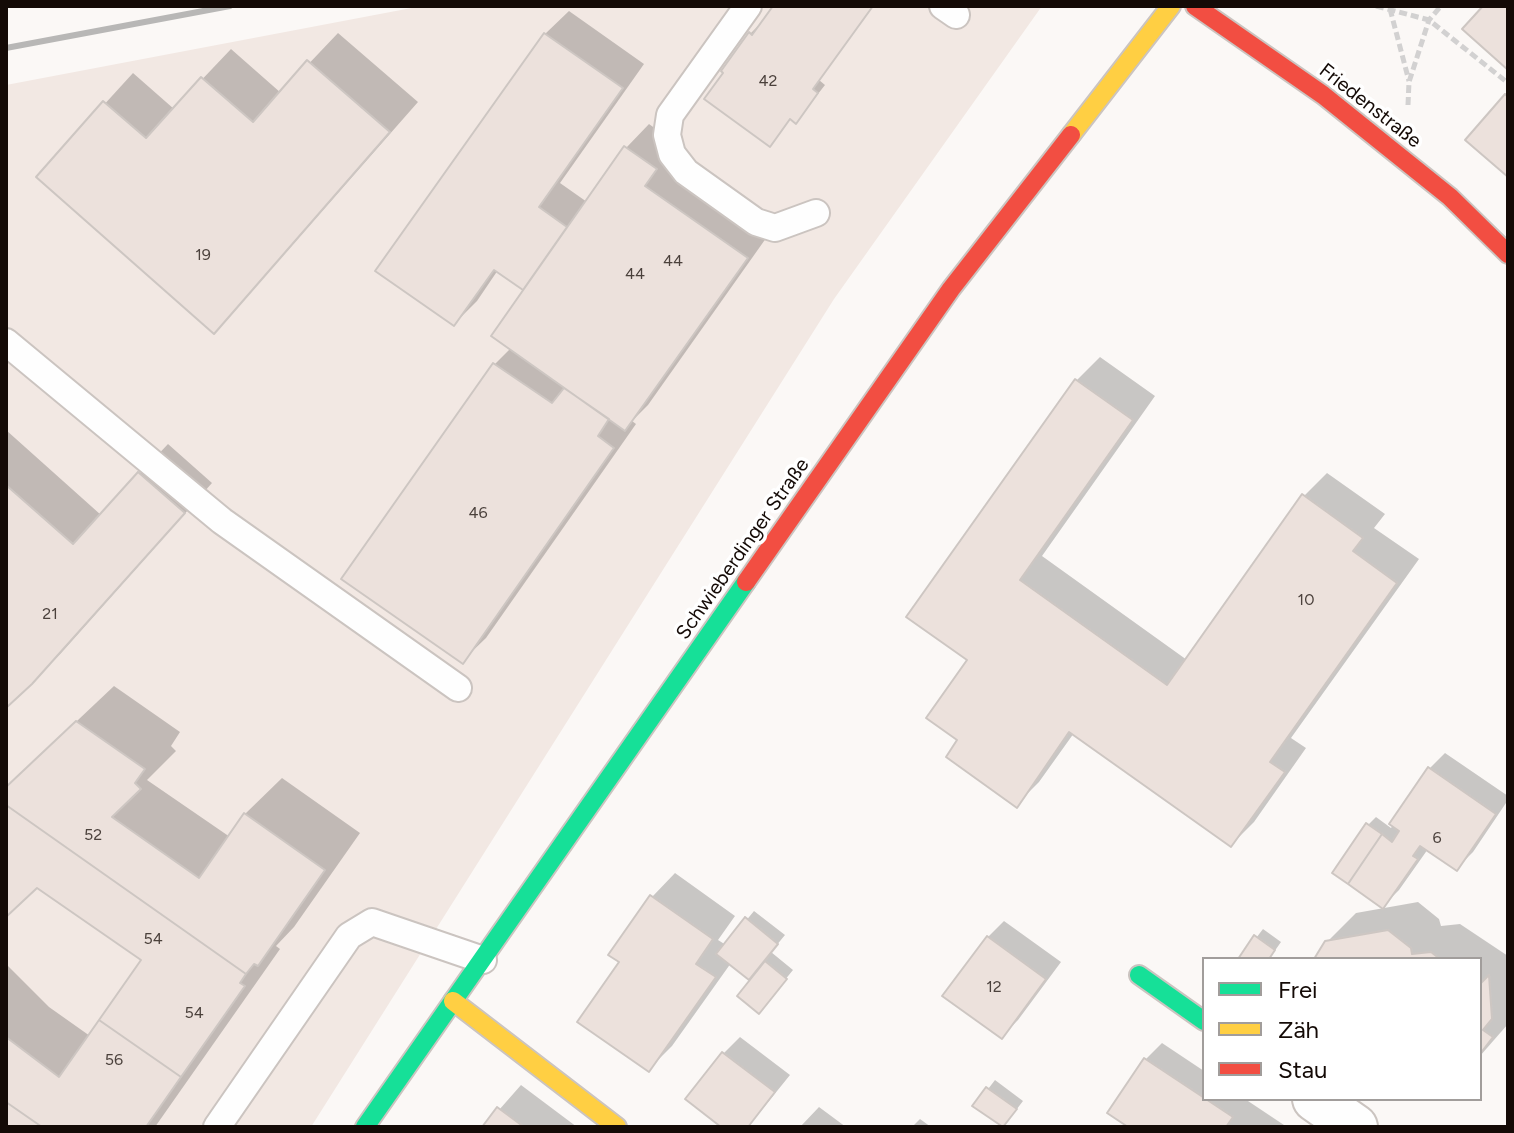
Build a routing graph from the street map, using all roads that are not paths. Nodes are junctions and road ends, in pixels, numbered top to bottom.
1 (748, 6) edge
2 (1171, 6) edge
3 (1195, 6) edge
4 (816, 213) dead end
5 (1508, 254) edge
6 (6, 342) edge
7 (458, 688) dead end
8 (483, 960) junction
9 (1139, 975) dead end
10 (453, 1001) junction
11 (1202, 1020) edge
12 (1318, 1101) edge
13 (217, 1127) edge
14 (365, 1127) edge
15 (617, 1127) edge
16 (1355, 1127) edge

1 - 4 lane
2 - 8 main road, Schwieberdinger Straße
3 - 5 main road, Friedenstraße
6 - 7 lane
8 - 10 main road, Schwieberdinger Straße
8 - 13 lane
9 - 11 main road
10 - 14 main road, Schwieberdinger Straße
10 - 15 main road
12 - 16 street

